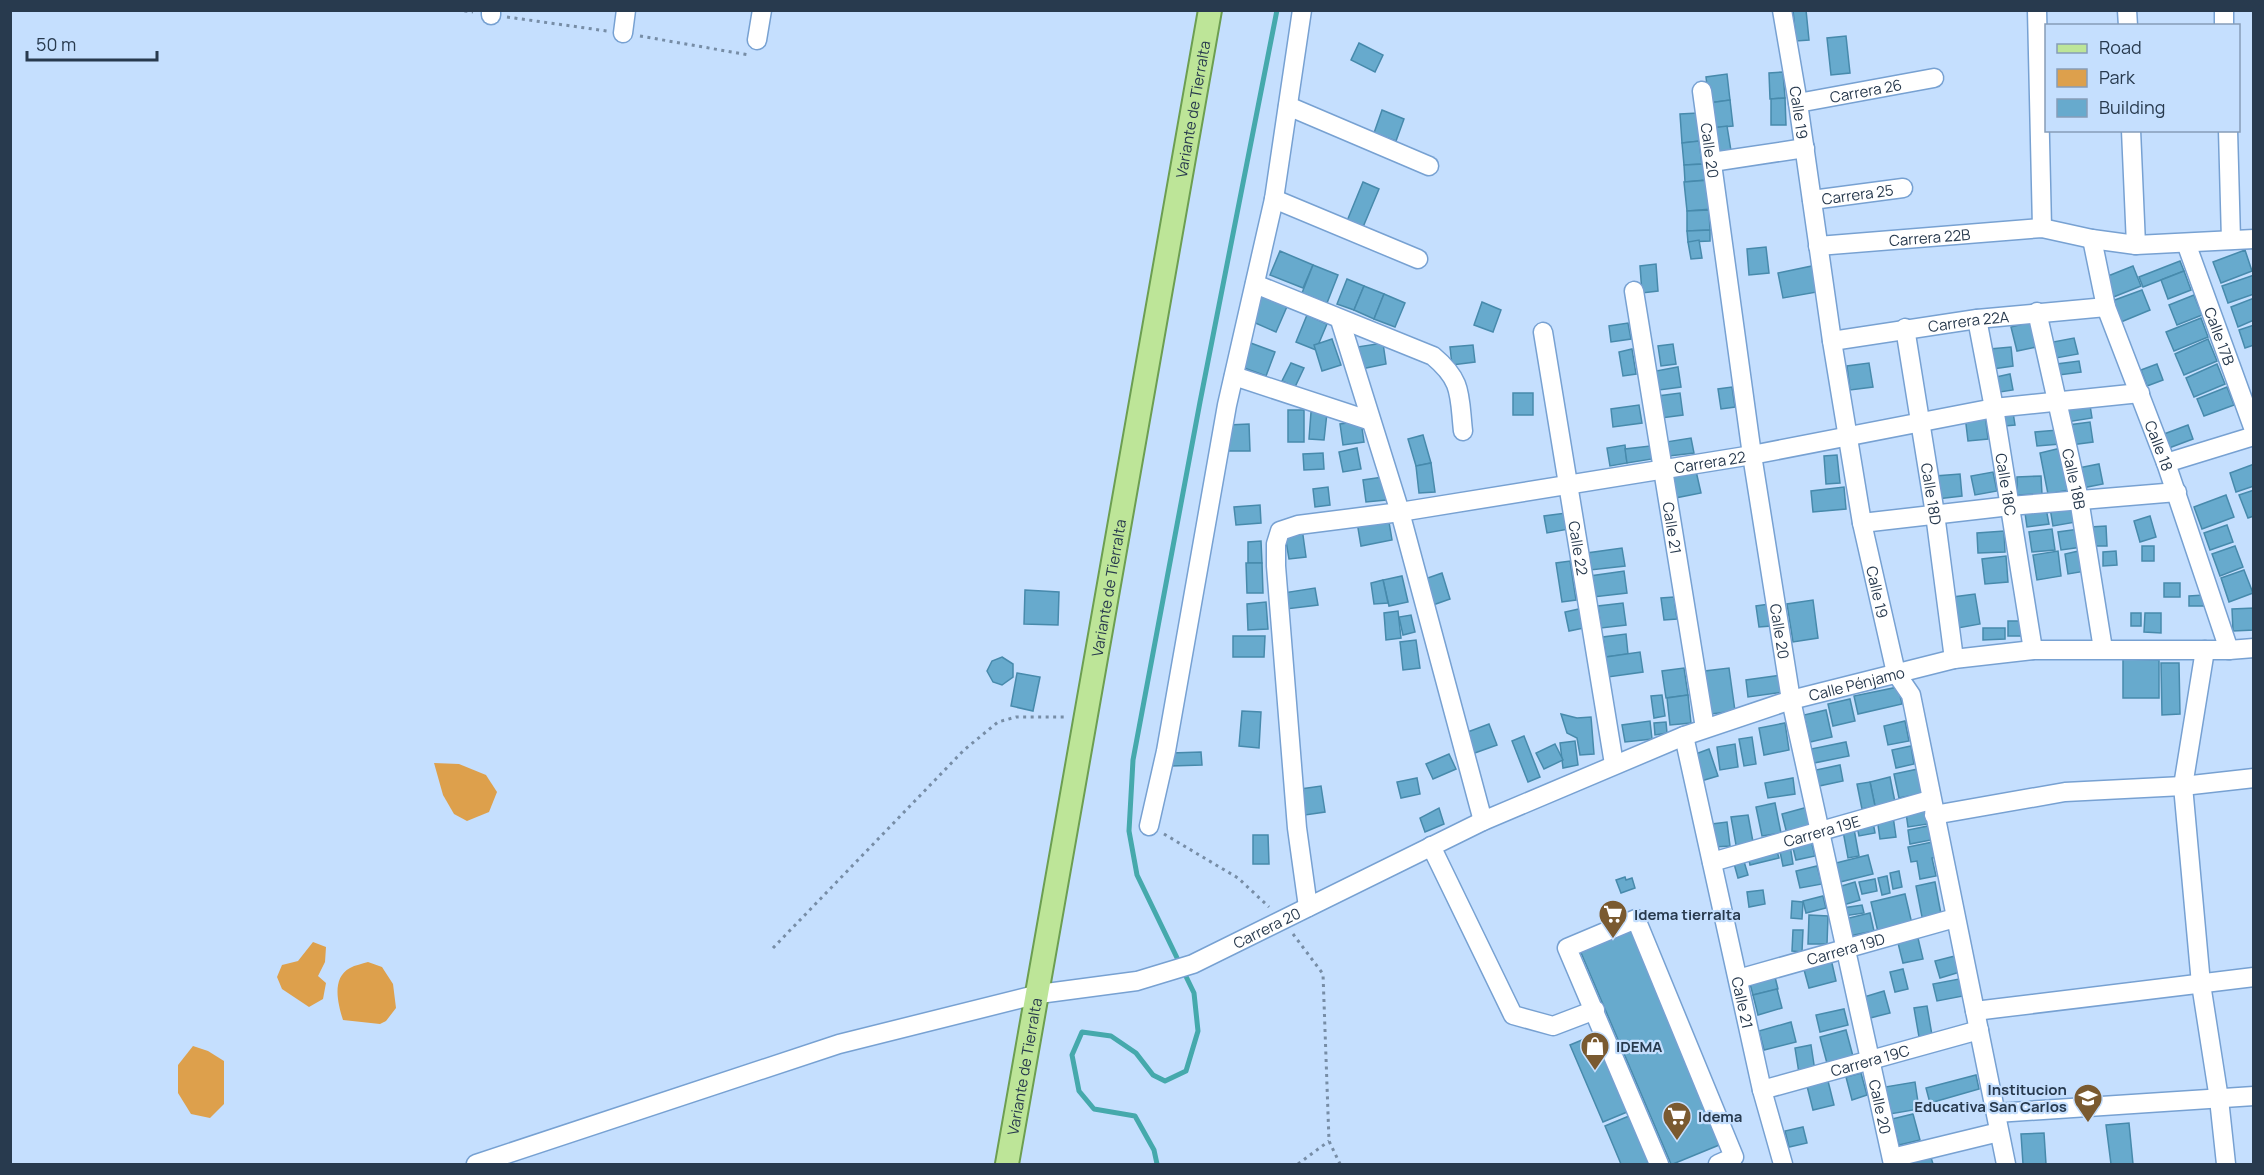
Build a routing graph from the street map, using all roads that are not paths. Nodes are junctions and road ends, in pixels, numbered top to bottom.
1 (626, 10) edge
2 (762, 10) edge
3 (1302, 10) edge
4 (1782, 10) edge
5 (2037, 10) edge
6 (1206, 11) edge
7 (622, 33) dead end
8 (757, 40) dead end
9 (1934, 78) dead end
10 (1702, 91) dead end
11 (1798, 103) junction
12 (1288, 106) junction
13 (2132, 132) edge
14 (2228, 132) edge
15 (1805, 148) junction
16 (1712, 162) junction
17 (1429, 166) dead end
18 (1903, 188) dead end
19 (1274, 199) junction
20 (1812, 200) junction
21 (2042, 228) junction
22 (2092, 239) junction
23 (2253, 239) edge
24 (2231, 240) junction
25 (2186, 243) junction
26 (2136, 245) junction
27 (1818, 246) junction
28 (1418, 259) dead end
29 (1255, 284) junction
30 (1634, 291) dead end
31 (2106, 306) junction
32 (2037, 312) junction
33 (1977, 318) junction
34 (1340, 320) junction
35 (1905, 328) junction
36 (1543, 332) dead end
37 (1832, 340) junction
38 (1234, 376) junction
39 (2140, 393) junction
40 (2057, 400) junction
41 (1994, 408) junction
42 (1371, 421) junction
43 (1920, 422) junction
44 (2253, 430) edge
45 (1463, 431) dead end
46 (1847, 436) junction
47 (2253, 436) edge
48 (1752, 455) junction
49 (2166, 463) junction
50 (1663, 470) junction
51 (1569, 484) junction
52 (2177, 492) junction
53 (2079, 500) junction
54 (2010, 506) junction
55 (1400, 512) junction
56 (1935, 514) junction
57 (1862, 523) junction
58 (2253, 648) edge
59 (2103, 649) junction
60 (2033, 650) junction
61 (2205, 650) junction
62 (2229, 650) junction
63 (1954, 659) junction
64 (1896, 673) junction
65 (1791, 700) junction
66 (1705, 728) junction
67 (1684, 736) junction
68 (1614, 764) junction
69 (2253, 778) edge
70 (2183, 786) junction
71 (1932, 807) junction
72 (1483, 821) junction
73 (1149, 826) road end
74 (1820, 831) junction
75 (1431, 846) junction
76 (1712, 862) junction
77 (1308, 907) junction
78 (1955, 918) junction
79 (1846, 948) junction
80 (2253, 977) edge
81 (1738, 979) junction
82 (2201, 984) junction
83 (1039, 994) junction
84 (1594, 1010) junction
85 (1975, 1011) junction
86 (1979, 1030) junction
87 (1870, 1060) junction
88 (1762, 1090) junction
89 (2253, 1096) edge
90 (2218, 1100) junction
91 (1996, 1113) junction
92 (1999, 1132) junction
93 (1892, 1161) edge
94 (476, 1164) edge
95 (1007, 1164) edge
96 (1659, 1164) edge
97 (1718, 1164) edge
98 (1783, 1164) edge
99 (2006, 1164) edge
100 (2226, 1164) edge

1 - 7 street
2 - 8 street
3 - 12 street
4 - 11 street, Calle 19
5 - 21 street
6 - 83 main road, Variante de Tierralta
9 - 11 street, Carrera 26
10 - 16 street, Calle 20
11 - 15 street, Calle 19
12 - 17 street
12 - 19 street
13 - 26 street
14 - 24 street
15 - 16 street
15 - 20 street, Calle 19
16 - 48 street, Calle 20
18 - 20 street, Carrera 25
19 - 28 street
19 - 29 street
20 - 27 street, Calle 19
21 - 22 street, Carrera 22B
21 - 27 street, Carrera 22B
22 - 26 street, Carrera 22B
22 - 31 street, Calle 18
23 - 24 street, Carrera 22B
24 - 25 street, Carrera 22B
25 - 26 street, Carrera 22B
25 - 44 street, Calle 17B
27 - 37 street, Calle 19
29 - 34 street
29 - 38 street
30 - 50 street, Calle 21
31 - 32 street, Carrera 22A
31 - 39 street, Calle 18
32 - 33 street, Carrera 22A
32 - 40 street, Calle 18B
33 - 35 street, Carrera 22A
33 - 41 street, Calle 18C
34 - 42 street
34 - 45 street
35 - 37 street, Carrera 22A
35 - 43 street, Calle 18D
36 - 51 street, Calle 22
37 - 46 street, Calle 19
38 - 42 street
38 - 73 street
39 - 40 street, Carrera 22
39 - 49 street, Calle 18
40 - 41 street, Carrera 22
40 - 53 street, Calle 18B
41 - 43 street, Carrera 22
41 - 54 street, Calle 18C
42 - 55 street
43 - 46 street, Carrera 22
43 - 56 street, Calle 18D
46 - 48 street, Carrera 22
46 - 57 street, Calle 19
47 - 49 street
48 - 50 street, Carrera 22
48 - 65 street, Calle 20
49 - 52 street, Calle 18
50 - 51 street, Carrera 22
50 - 66 street, Calle 21
51 - 55 street, Carrera 22
51 - 68 street, Calle 22
52 - 53 street
52 - 62 street, Calle 18
53 - 54 street
53 - 59 street, Calle 18B
54 - 56 street
54 - 60 street, Calle 18C
55 - 72 street
55 - 77 street, Carrera 22
56 - 57 street
56 - 63 street, Calle 18D
57 - 64 street, Calle 19
58 - 62 street, Calle Pénjamo
59 - 60 street, Calle Pénjamo
59 - 61 street, Calle Pénjamo
60 - 63 street, Calle Pénjamo
61 - 62 street, Calle Pénjamo
61 - 70 street
63 - 64 street, Calle Pénjamo
64 - 65 street, Calle Pénjamo
64 - 71 street, Calle 19
65 - 66 street, Calle Pénjamo
65 - 74 street, Calle 20
66 - 67 street, Calle Pénjamo
67 - 68 street, Calle Pénjamo
67 - 76 street, Calle 21
68 - 72 street, Calle Pénjamo
69 - 70 street, Carrera 19E
70 - 71 street, Carrera 19E
70 - 82 street
71 - 74 street, Carrera 19E
71 - 78 street, Calle 19
72 - 75 street, Carrera 20
74 - 76 street, Carrera 19E
74 - 79 street, Calle 20
75 - 77 street, Carrera 20
75 - 84 street
76 - 81 street, Calle 21
77 - 83 street, Carrera 20
78 - 79 street, Carrera 19D
78 - 85 street, Calle 19
79 - 81 street, Carrera 19D
79 - 87 street, Calle 20
80 - 82 street
81 - 88 street, Calle 21
82 - 85 street
82 - 90 street
83 - 94 street, Carrera 20
83 - 95 main road, Variante de Tierralta
84 - 96 street
84 - 97 street
85 - 86 street, Calle 19
86 - 87 street, Carrera 19C
86 - 91 street, Calle 19
87 - 88 street, Carrera 19C
87 - 93 street, Calle 20
88 - 98 street, Calle 21
89 - 90 street
90 - 91 street
90 - 100 street
91 - 92 street, Calle 19
92 - 93 street
92 - 99 street, Calle 19

